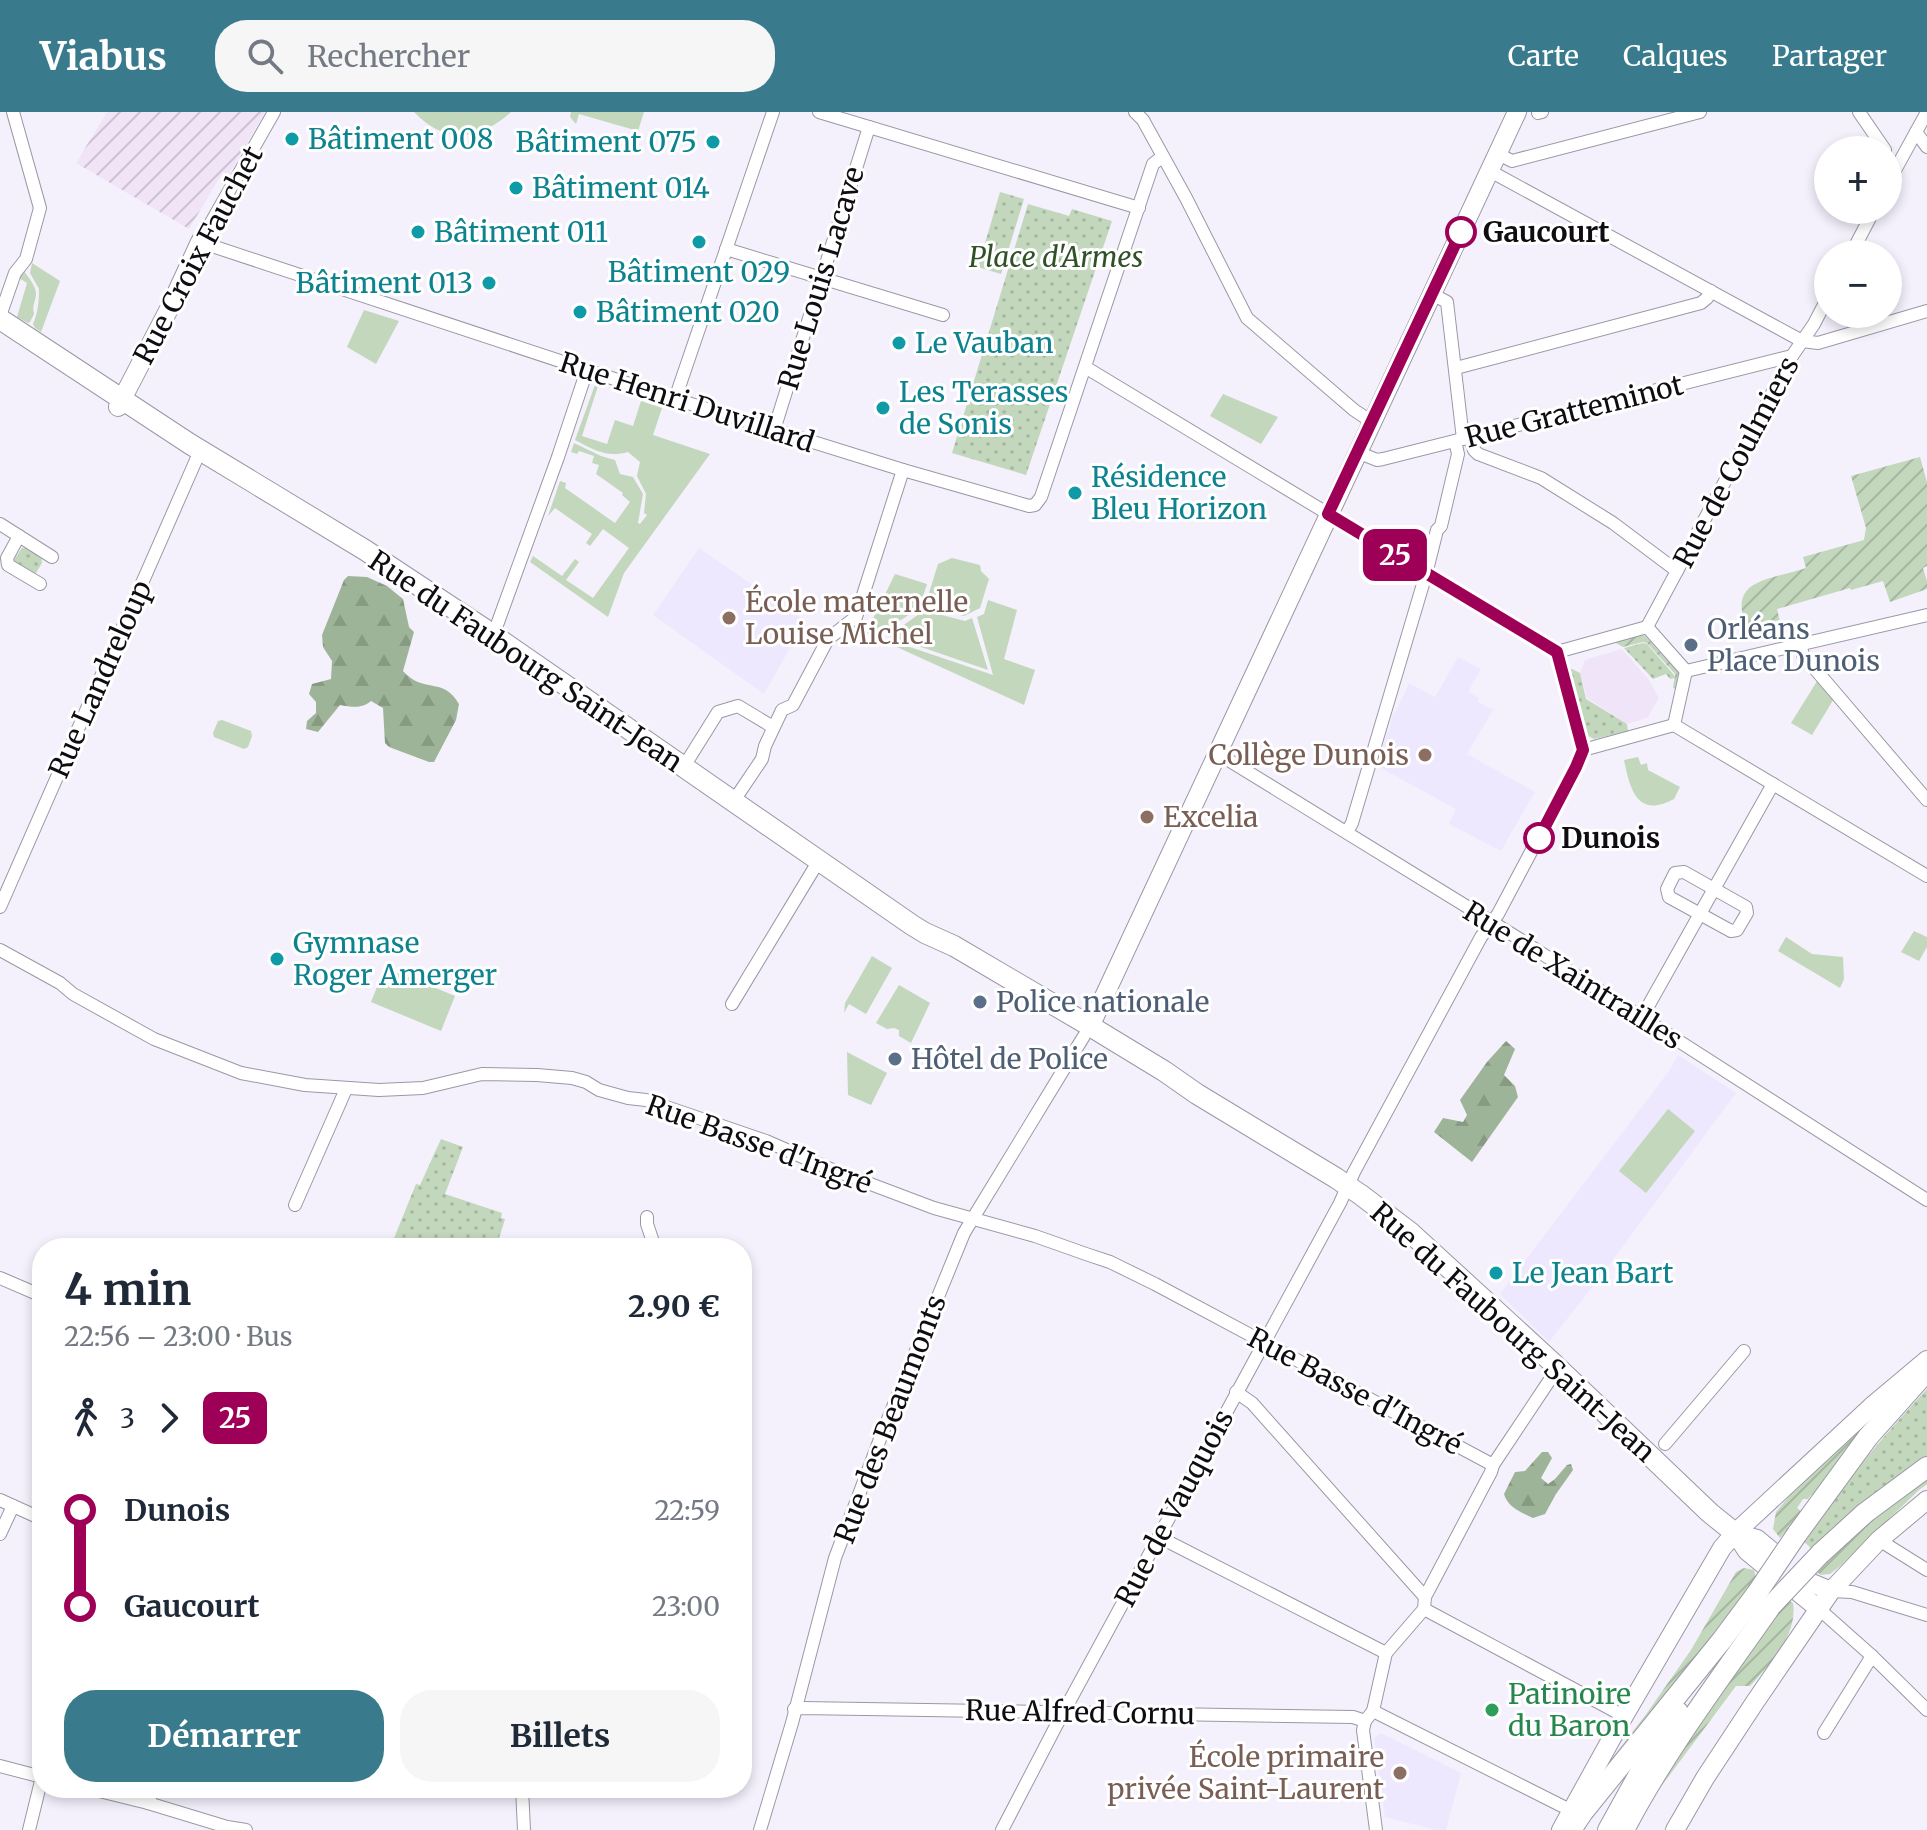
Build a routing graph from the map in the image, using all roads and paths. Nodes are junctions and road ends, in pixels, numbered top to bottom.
1 (13, 112) edge
2 (274, 112) edge
3 (773, 112) edge
4 (819, 112) edge
5 (1517, 112) edge
6 (1700, 112) edge
7 (1859, 112) edge
8 (1927, 112) edge
9 (1142, 115) edge
10 (869, 127) junction
11 (1916, 132) junction
12 (1876, 136) edge
13 (1927, 147) edge
14 (1162, 157) junction
15 (1902, 157) edge
16 (1494, 162) junction
17 (1139, 208) junction
18 (200, 242) junction
19 (726, 249) junction
20 (821, 277) junction
21 (1711, 291) junction
22 (1432, 294) junction
23 (1927, 311) edge
24 (943, 315) dead end
25 (0, 317) edge
26 (1814, 321) edge
27 (0, 333) edge
28 (1802, 341) junction
29 (1792, 356) junction
30 (1085, 367) junction
31 (1456, 368) junction
32 (587, 370) junction
33 (119, 396) junction
34 (675, 399) junction
35 (1372, 422) junction
36 (774, 430) junction
37 (1463, 439) junction
38 (200, 451) junction
39 (1357, 452) junction
40 (903, 470) junction
41 (1328, 514) junction
42 (0, 524) edge
43 (19, 536) junction
44 (52, 557) dead end
45 (1677, 571) junction
46 (1426, 574) junction
47 (40, 584) dead end
48 (1927, 615) edge
49 (1647, 627) junction
50 (493, 636) junction
51 (1800, 644) junction
52 (1557, 652) junction
53 (1686, 671) junction
54 (1674, 725) junction
55 (773, 727) junction
56 (1583, 750) junction
57 (1217, 753) junction
58 (682, 767) junction
59 (1773, 784) junction
60 (1927, 800) edge
61 (733, 802) junction
62 (1347, 832) junction
63 (818, 862) junction
64 (1927, 876) edge
65 (1715, 889) junction
66 (0, 907) edge
67 (1701, 915) junction
68 (1490, 922) junction
69 (925, 933) junction
70 (0, 950) edge
71 (732, 1004) dead end
72 (1642, 1017) junction
73 (1084, 1025) junction
74 (346, 1089) junction
75 (1348, 1186) junction
76 (1927, 1200) edge
77 (295, 1205) dead end
78 (647, 1217) dead end
79 (972, 1218) junction
80 (652, 1238) edge
81 (0, 1278) edge
82 (32, 1292) edge
83 (1263, 1343) junction
84 (1744, 1351) dead end
85 (1927, 1360) edge
86 (1560, 1370) junction
87 (1927, 1371) edge
88 (1236, 1392) junction
89 (1664, 1446) dead end
90 (1493, 1465) junction
91 (1927, 1467) edge
92 (6, 1503) edge
93 (1923, 1506) edge
94 (32, 1515) edge
95 (1735, 1533) junction
96 (0, 1534) edge
97 (1159, 1537) junction
98 (1879, 1540) junction
99 (1769, 1559) dead end
100 (1927, 1570) edge
101 (1831, 1591) junction
102 (1764, 1600) junction
103 (1425, 1603) junction
104 (1819, 1609) junction
105 (1927, 1615) edge
106 (1722, 1640) junction
107 (1386, 1653) junction
108 (1872, 1656) junction
109 (794, 1709) junction
110 (1927, 1710) edge
111 (1064, 1712) junction
112 (1369, 1716) junction
113 (1624, 1716) junction
114 (1824, 1733) dead end
115 (0, 1766) edge
116 (32, 1774) edge
117 (37, 1798) edge
118 (128, 1798) edge
119 (150, 1798) edge
120 (522, 1798) edge
121 (148, 1803) junction
122 (1570, 1820) edge
123 (29, 1830) edge
124 (246, 1830) edge
125 (524, 1830) edge
126 (760, 1830) edge
127 (1002, 1830) edge
128 (1376, 1830) edge
129 (1561, 1830) edge
130 (1608, 1830) edge
131 (1624, 1830) edge
132 (1675, 1830) edge

1 - 25 street
2 - 18 street, Rue Croix Fauchet
3 - 19 street
4 - 10 street
5 - 16 main road
6 - 16 street
7 - 12 street
8 - 11 street
9 - 14 street
10 - 17 street
10 - 20 street, Rue Louis Lacave
11 - 13 street
11 - 15 street
14 - 17 street
14 - 35 street
16 - 21 street
16 - 22 main road
17 - 30 street
18 - 32 street, Rue Henri Duvillard
18 - 33 main road, Rue Croix Fauchet
19 - 20 street
19 - 34 street
20 - 24 street
20 - 36 street, Rue Louis Lacave
21 - 28 street
21 - 31 street
22 - 31 street
22 - 35 main road
23 - 28 street
25 - 33 main road
26 - 28 street, Rue de Coulmiers
27 - 33 main road
28 - 29 street, Rue de Coulmiers
29 - 37 street, Rue Gratteminot
29 - 45 street, Rue de Coulmiers
30 - 40 street, Rue Henri Duvillard
30 - 41 street
31 - 37 street
32 - 34 street, Rue Henri Duvillard
32 - 50 street
33 - 38 main road, Rue du Faubourg Saint-Jean
34 - 36 street, Rue Henri Duvillard
35 - 39 main road
36 - 40 street, Rue Henri Duvillard
37 - 39 street, Rue Gratteminot
37 - 45 street
37 - 46 street
38 - 50 main road, Rue du Faubourg Saint-Jean
38 - 66 street, Rue Landreloup
39 - 41 main road
40 - 55 street
41 - 46 street
41 - 57 main road
42 - 43 street
43 - 44 street
43 - 47 street
45 - 49 street, Rue de Coulmiers
46 - 52 street
46 - 62 street
48 - 51 street
49 - 52 street
49 - 53 street
50 - 58 main road, Rue du Faubourg Saint-Jean
51 - 53 street
51 - 60 street
52 - 56 street
53 - 54 street
54 - 56 street
54 - 59 street
55 - 58 street
55 - 61 street
56 - 68 street
57 - 62 street, Rue de Xaintrailles
57 - 73 main road
58 - 61 main road, Rue du Faubourg Saint-Jean
59 - 64 street
59 - 65 street
61 - 63 main road, Rue du Faubourg Saint-Jean
62 - 68 street, Rue de Xaintrailles
63 - 69 main road, Rue du Faubourg Saint-Jean
63 - 71 street
65 - 67 street
65 - 67 street
65 - 67 street
67 - 72 street
68 - 72 street, Rue de Xaintrailles
68 - 75 street
69 - 73 main road, Rue du Faubourg Saint-Jean
69 - 73 main road, Rue du Faubourg Saint-Jean
70 - 74 street, Rue Basse d'Ingré
72 - 76 street, Rue de Xaintrailles
73 - 75 main road, Rue du Faubourg Saint-Jean
73 - 79 street, Rue des Beaumonts
74 - 77 street
74 - 79 street, Rue Basse d'Ingré
75 - 83 street, Rue de Vauquois
75 - 86 main road, Rue du Faubourg Saint-Jean
78 - 80 street
79 - 83 street, Rue Basse d'Ingré
79 - 109 street, Rue des Beaumonts
81 - 82 street
83 - 88 street, Rue de Vauquois
83 - 90 street, Rue Basse d'Ingré
84 - 89 street
85 - 95 main road
86 - 90 street
86 - 95 main road, Rue du Faubourg Saint-Jean
87 - 102 main road, bridge
88 - 97 street, Rue de Vauquois
88 - 103 street
90 - 103 street
91 - 102 main road, bridge
92 - 94 street
92 - 96 street
93 - 98 main road
95 - 99 main road, Rue du Faubourg Saint-Jean
95 - 113 main road
97 - 107 street
97 - 111 street, Rue de Vauquois
98 - 100 street
98 - 101 main road
101 - 104 main road
101 - 104 main road
101 - 105 street
102 - 106 main road
102 - 131 main road
103 - 107 street
103 - 113 street
104 - 108 street
104 - 132 main road
106 - 122 main road
106 - 130 main road
107 - 112 street
108 - 110 street
108 - 114 street
109 - 111 street, Rue Alfred Cornu
109 - 126 street, Rue des Beaumonts
111 - 112 street, Rue Alfred Cornu
111 - 127 street, Rue de Vauquois
112 - 122 street
112 - 128 street
113 - 122 main road
115 - 116 street
117 - 123 street
118 - 121 street
119 - 121 street
120 - 125 street
121 - 124 street
122 - 129 main road

